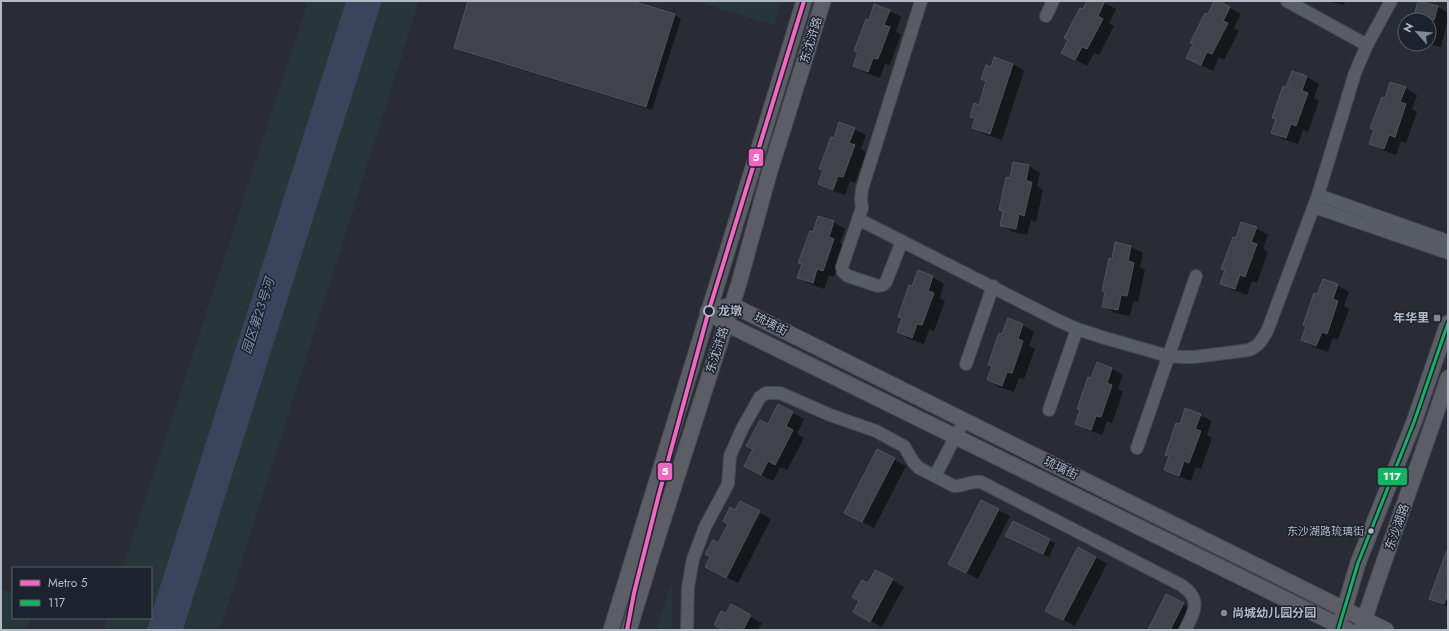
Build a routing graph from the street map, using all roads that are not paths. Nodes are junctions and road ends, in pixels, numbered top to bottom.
1 (804, 1) edge
2 (823, 1) edge
3 (921, 1) edge
4 (1053, 1) edge
5 (1287, 1) edge
6 (1391, 1) edge
7 (1046, 16) dead end
8 (1367, 45) junction
9 (1318, 195) junction
10 (1314, 207) junction
11 (858, 219) junction
12 (902, 241) junction
13 (1448, 241) edge
14 (1448, 253) edge
15 (1196, 276) dead end
16 (993, 286) junction
17 (732, 305) junction
18 (708, 311) junction
19 (1448, 323) edge
20 (726, 324) junction
21 (1077, 329) junction
22 (1168, 356) junction
23 (966, 364) dead end
24 (1448, 380) edge
25 (1049, 410) dead end
26 (964, 420) junction
27 (955, 437) junction
28 (1137, 448) dead end
29 (935, 476) junction
30 (1344, 608) junction
31 (1363, 625) edge
32 (1342, 629) edge
33 (611, 630) edge
34 (629, 630) edge
35 (687, 630) edge
36 (1185, 630) edge
37 (1386, 630) edge

1 - 18 main road, 东沈浒路
2 - 17 main road, 东沈浒路
3 - 11 street
4 - 7 street
5 - 8 street
6 - 8 street
8 - 9 street
9 - 10 street
9 - 13 street
10 - 14 street
10 - 22 street
11 - 12 street
11 - 12 street
12 - 16 street
15 - 22 street
16 - 21 street
16 - 23 street
17 - 18 main road
17 - 20 main road, 东沈浒路
17 - 26 main road, 琉璃街
18 - 20 main road, 琉璃街
18 - 33 main road, 东沈浒路
19 - 30 main road, 东沙湖路
20 - 27 main road, 琉璃街
20 - 34 main road, 东沈浒路
21 - 22 street
21 - 25 street
22 - 28 street
24 - 31 main road, 东沙湖路
26 - 27 street
26 - 30 main road, 琉璃街
27 - 29 street
27 - 32 main road, 琉璃街
29 - 35 street
29 - 36 street
30 - 31 main road, 琉璃街
30 - 32 main road, 东沙湖路
31 - 37 main road, 琉璃街

